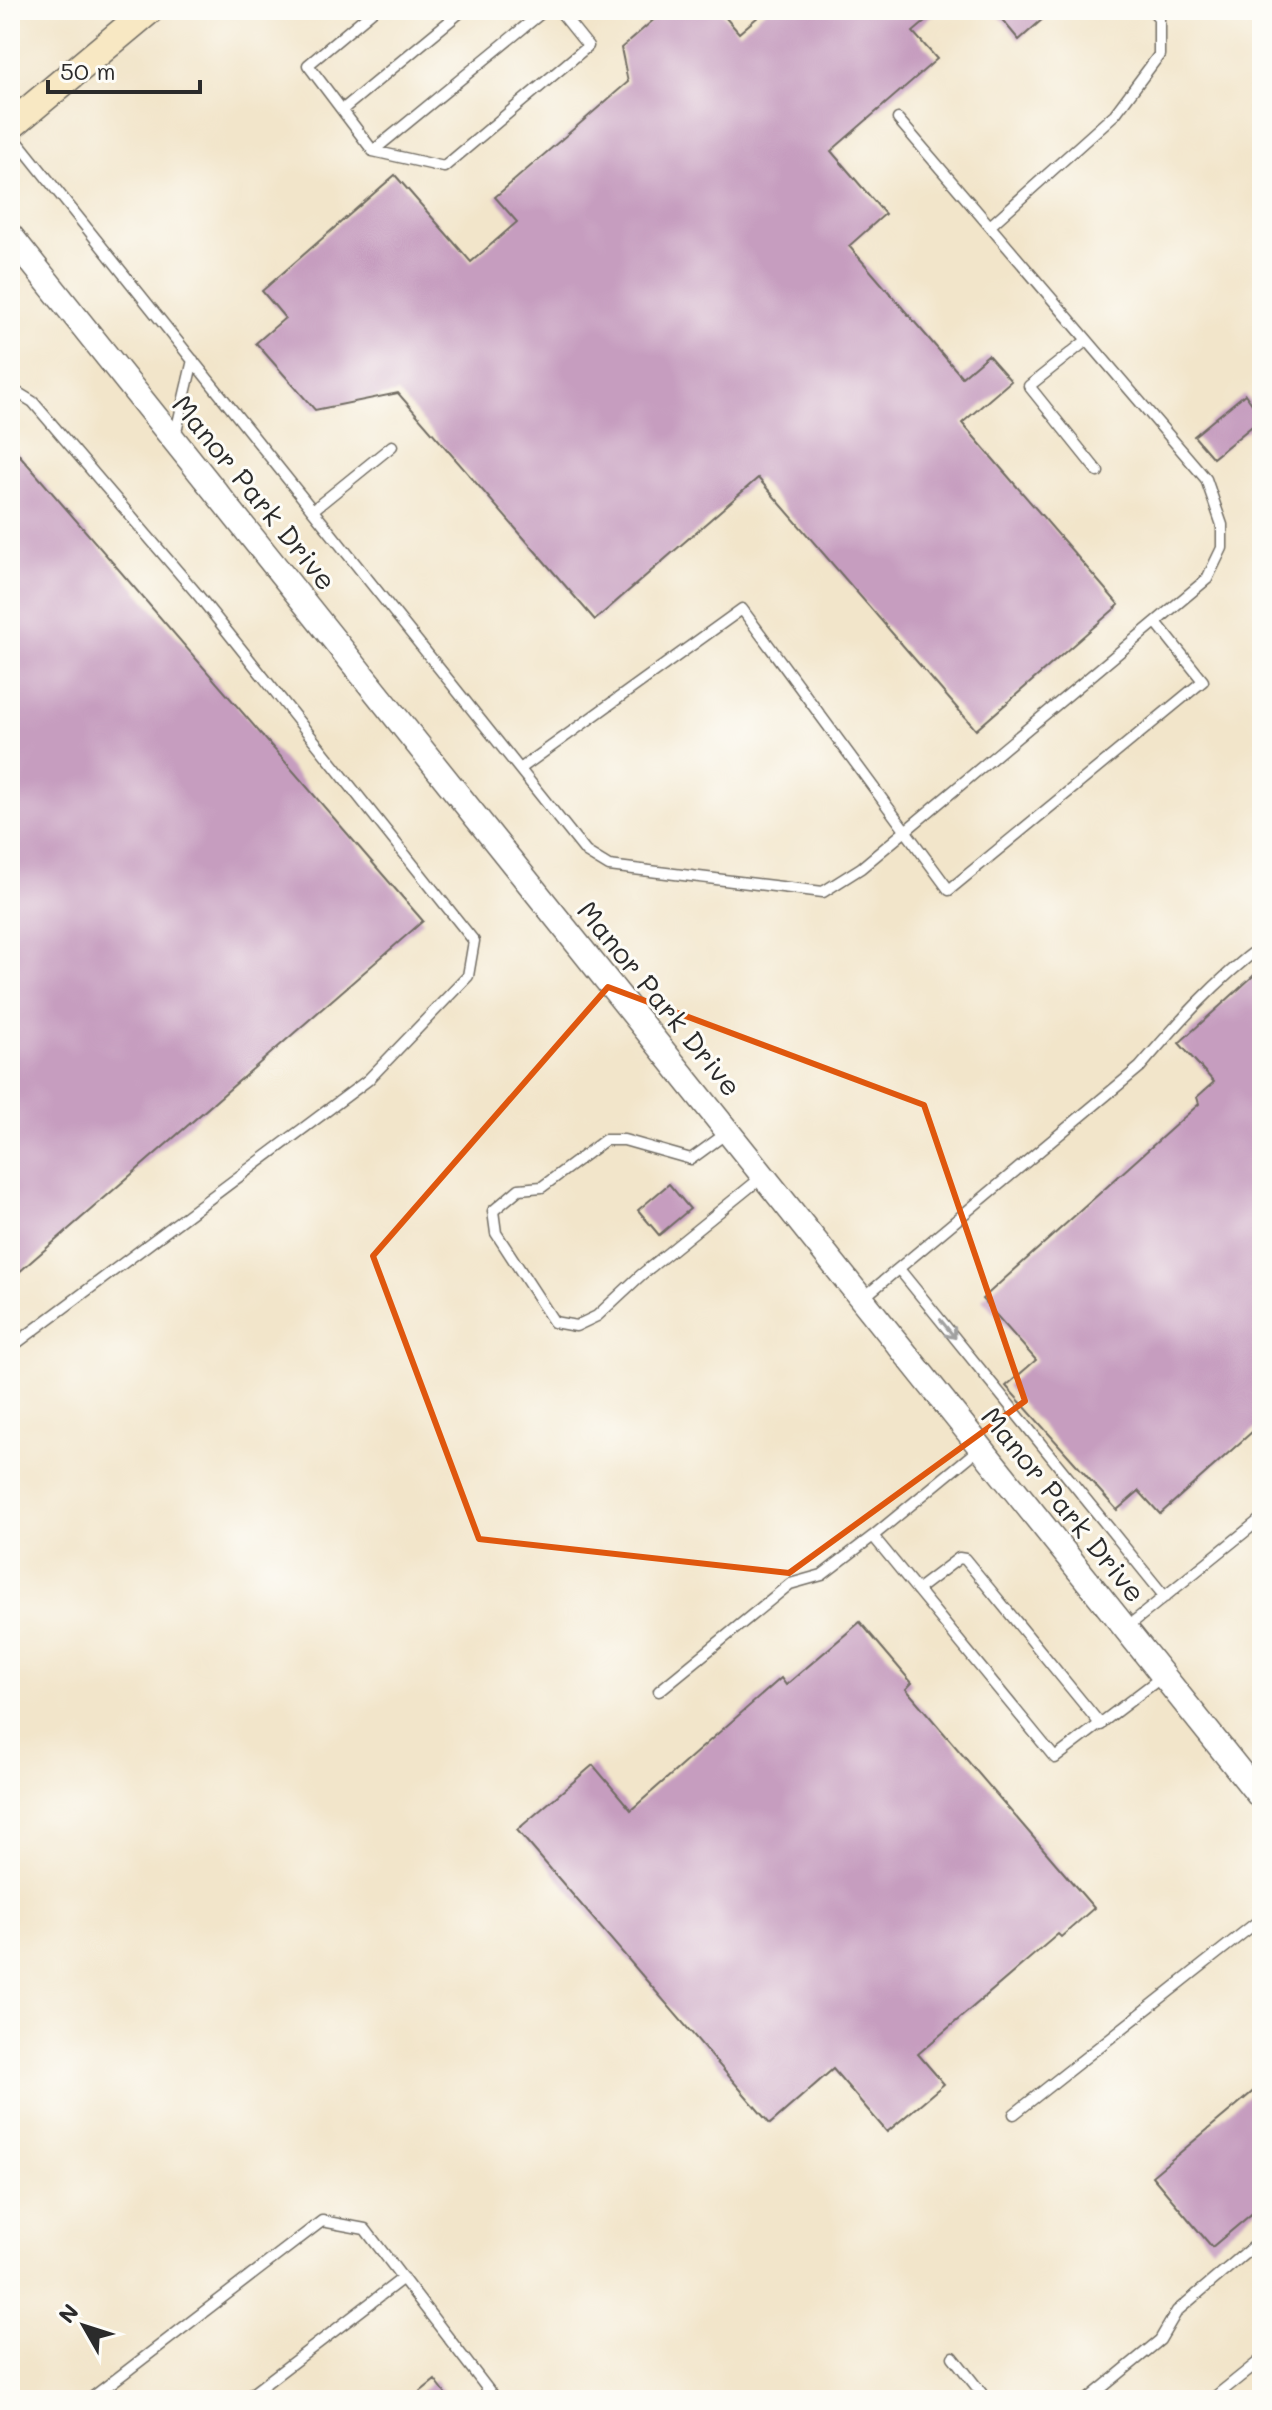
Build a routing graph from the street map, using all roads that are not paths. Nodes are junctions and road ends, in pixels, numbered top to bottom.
1 (149, 10) edge
2 (374, 10) edge
3 (463, 10) edge
4 (545, 10) edge
5 (559, 10) edge
6 (1152, 10) edge
7 (342, 110) junction
8 (898, 119) dead end
9 (12, 123) edge
10 (373, 151) junction
11 (990, 226) junction
12 (10, 235) edge
13 (1087, 340) junction
14 (193, 360) junction
15 (10, 388) edge
16 (174, 440) junction
17 (392, 446) dead end
18 (1098, 472) dead end
19 (313, 510) junction
20 (1156, 622) junction
21 (520, 769) junction
22 (906, 831) junction
23 (1262, 946) edge
24 (728, 1132) junction
25 (763, 1176) junction
26 (899, 1269) junction
27 (862, 1299) junction
28 (10, 1348) edge
29 (981, 1447) junction
30 (1262, 1518) edge
31 (873, 1536) junction
32 (917, 1590) junction
33 (1165, 1597) junction
34 (1125, 1629) junction
35 (1163, 1676) junction
36 (659, 1691) dead end
37 (1101, 1725) junction
38 (1262, 1799) edge
39 (1262, 1918) edge
40 (1014, 2114) dead end
41 (1262, 2239) edge
42 (403, 2278) junction
43 (953, 2357) dead end
44 (1262, 2359) edge
45 (89, 2400) edge
46 (244, 2400) edge
47 (496, 2400) edge
48 (987, 2400) edge
49 (1087, 2400) edge
50 (1211, 2400) edge

1 - 9 main road
2 - 7 lane
3 - 7 lane
4 - 10 lane
5 - 10 lane
6 - 11 lane
7 - 10 lane
8 - 11 lane
9 - 14 lane
11 - 13 lane
12 - 16 street, Manor Park Drive
13 - 18 lane
13 - 20 lane
14 - 16 lane
14 - 19 lane
15 - 28 lane
16 - 24 street, Manor Park Drive
17 - 19 lane
19 - 21 lane
20 - 22 lane
20 - 22 lane
21 - 22 lane
21 - 22 lane
23 - 26 lane
24 - 25 street, Manor Park Drive
24 - 25 lane
25 - 27 street, Manor Park Drive
26 - 27 lane
26 -> 33 lane
27 - 29 street, Manor Park Drive
29 - 31 lane
29 - 34 street, Manor Park Drive
30 - 33 lane
31 - 32 lane
31 - 36 lane
32 - 37 lane
32 - 37 lane
33 - 34 lane
34 - 35 street, Manor Park Drive
35 - 37 lane
35 - 38 street, Manor Park Drive
39 - 40 lane
41 - 49 lane
42 - 45 lane
42 - 46 lane
42 - 47 lane
43 - 48 lane
44 - 50 lane

